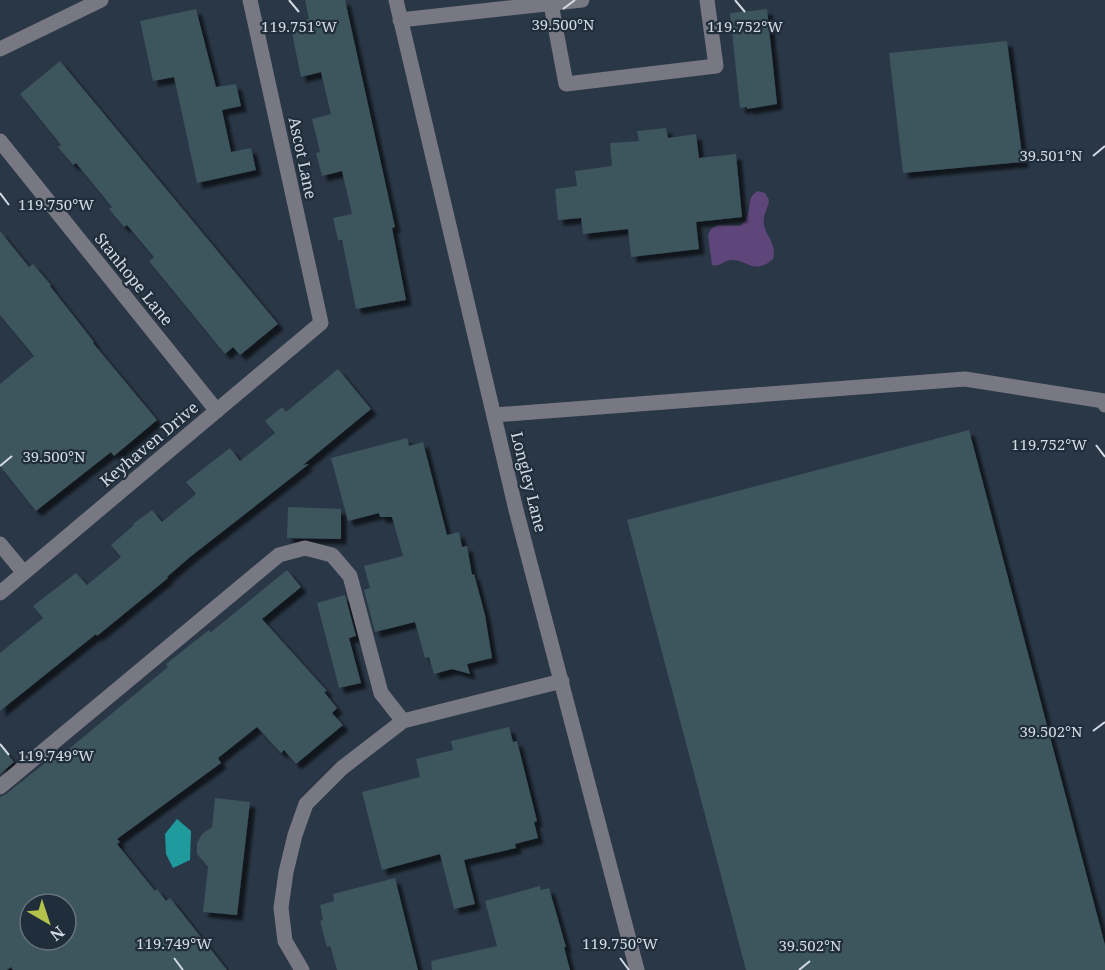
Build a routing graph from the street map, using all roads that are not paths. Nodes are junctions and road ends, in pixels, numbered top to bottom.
1 (101, 0) edge
2 (250, 0) edge
3 (396, 0) edge
4 (582, 0) edge
5 (707, 0) edge
6 (551, 4) junction
7 (400, 20) junction
8 (0, 49) edge
9 (0, 141) edge
10 (321, 323) joint
11 (1105, 405) edge
12 (217, 411) junction
13 (494, 415) junction
14 (0, 544) edge
15 (24, 573) junction
16 (0, 593) edge
17 (562, 681) junction
18 (403, 721) junction
19 (0, 787) edge
20 (302, 970) edge
21 (638, 970) edge

1 - 8 street
2 - 10 street, Ascot Lane
3 - 7 street, Longley Lane
4 - 6 street
5 - 6 street
6 - 7 street
7 - 13 street, Longley Lane
9 - 12 street, Stanhope Lane
10 - 12 street, Keyhaven Drive
11 - 13 street
12 - 15 street, Keyhaven Drive
13 - 17 street, Longley Lane
14 - 15 street
15 - 16 street, Keyhaven Drive
17 - 18 street
17 - 21 street, Longley Lane
18 - 19 street
18 - 20 street

